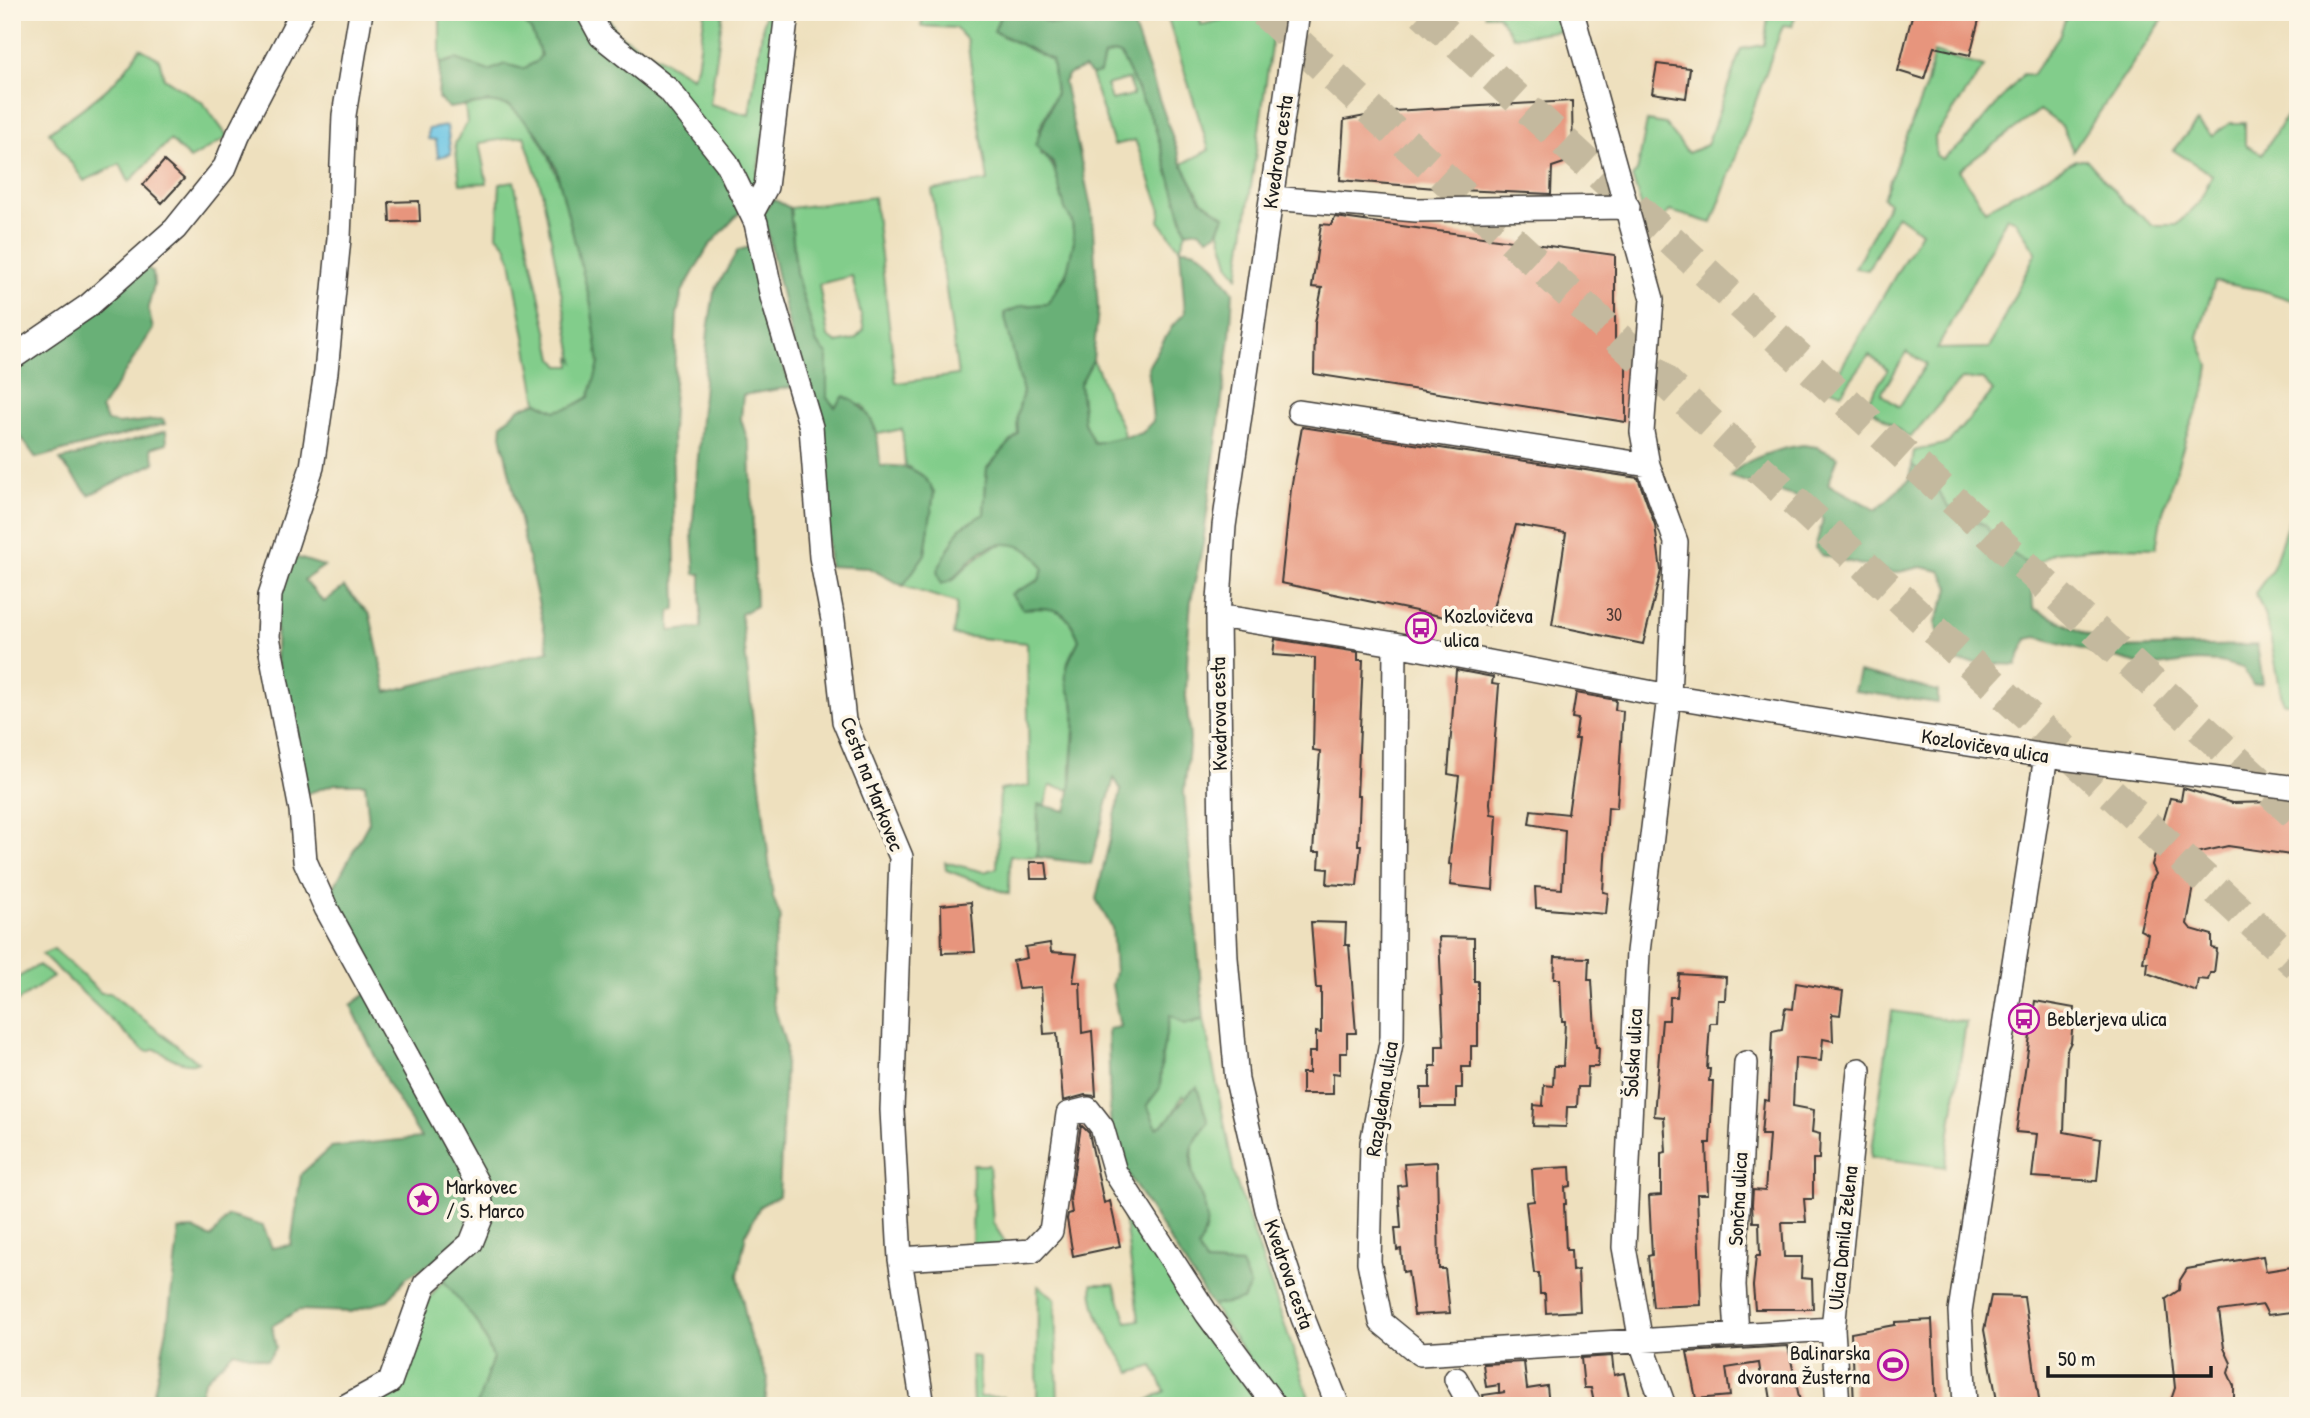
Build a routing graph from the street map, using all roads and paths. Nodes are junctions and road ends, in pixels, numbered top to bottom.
1 (302, 12) edge
2 (361, 12) edge
3 (588, 12) edge
4 (787, 12) edge
5 (1298, 12) edge
6 (1572, 12) edge
7 (1272, 198) junction
8 (1628, 207) junction
9 (752, 213) junction
10 (12, 358) edge
11 (1299, 412) dead end
12 (1648, 465) junction
13 (1218, 616) junction
14 (1395, 644) junction
15 (1669, 696) junction
16 (2046, 756) junction
17 (2298, 788) edge
18 (1746, 1063) dead end
19 (1859, 1070) dead end
20 (900, 1259) junction
21 (1833, 1329) junction
22 (1737, 1335) junction
23 (1642, 1342) junction
24 (1456, 1379) dead end
25 (346, 1406) edge
26 (923, 1406) edge
27 (1275, 1406) edge
28 (1338, 1406) edge
29 (1471, 1406) edge
30 (1664, 1406) edge
31 (1838, 1406) edge
32 (1965, 1406) edge

1 - 10 street
2 - 25 street
3 - 9 street, Cesta na Markovec
4 - 9 street
5 - 7 street, Kvedrova cesta
6 - 8 street, Šolska ulica
7 - 8 street
7 - 13 street, Kvedrova cesta
8 - 12 street, Šolska ulica
9 - 20 street, Cesta na Markovec
11 - 12 street
12 - 15 street, Šolska ulica
13 - 14 street, Kozlovičeva ulica
13 - 28 street, Kvedrova cesta
14 - 15 street, Kozlovičeva ulica
14 - 23 street, Razgledna ulica
15 - 16 street, Kozlovičeva ulica
15 - 23 street, Šolska ulica
16 - 17 street, Kozlovičeva ulica
16 - 32 street
18 - 22 street, Sončna ulica
19 - 21 street, Ulica Danila Zelena
20 - 26 street, Cesta na Markovec
20 - 27 street
21 - 22 street, Razgledna ulica
21 - 31 street, Ulica Danila Zelena
22 - 23 street, Razgledna ulica
23 - 30 street, Šolska ulica
24 - 29 street

